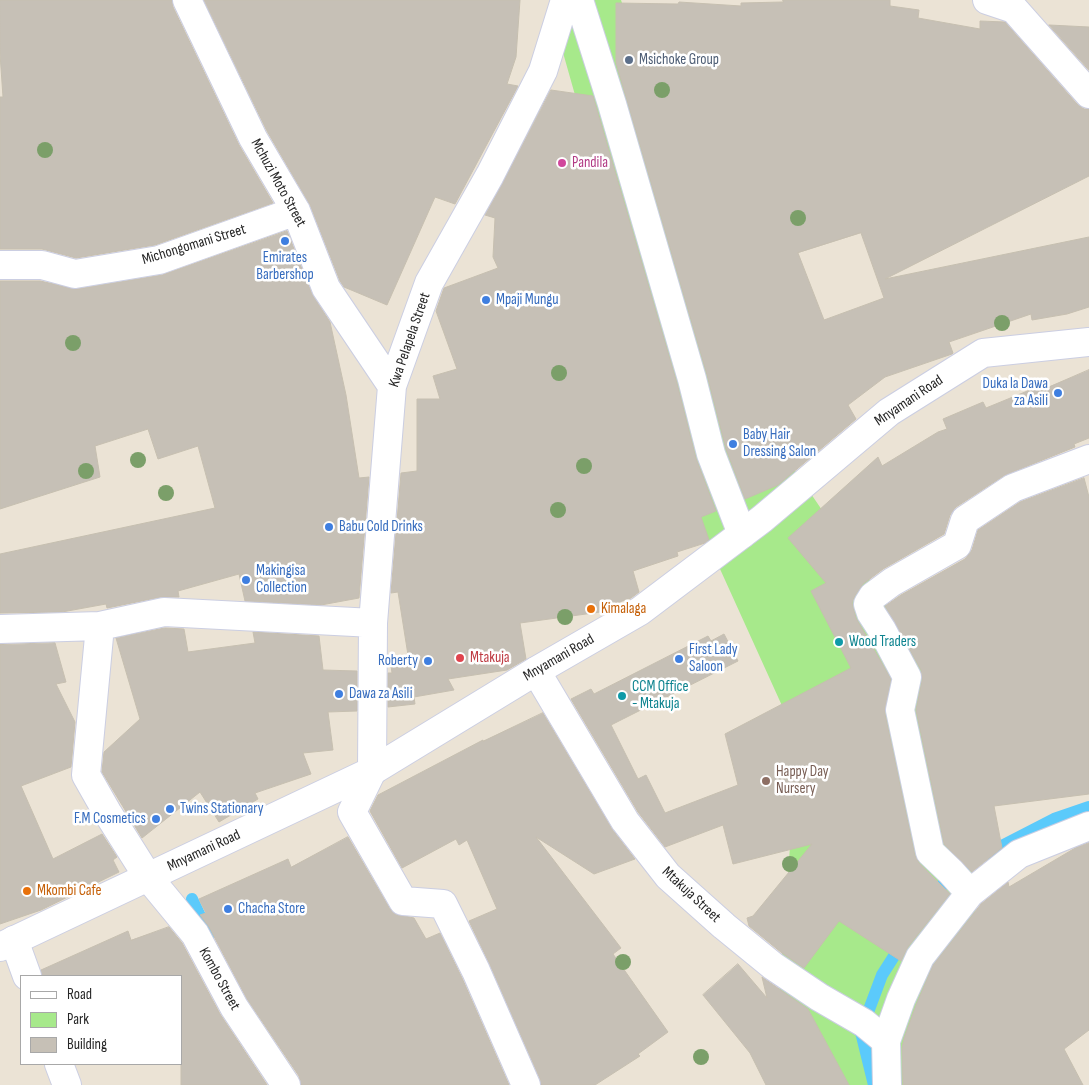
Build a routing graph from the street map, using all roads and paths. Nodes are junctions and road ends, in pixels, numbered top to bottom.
1 (187, 0) edge
2 (564, 0) edge
3 (579, 0) edge
4 (987, 0) edge
5 (1018, 4) edge
6 (1089, 94) edge
7 (296, 211) junction
8 (0, 265) edge
9 (1089, 342) edge
10 (392, 386) junction
11 (1089, 459) edge
12 (742, 534) junction
13 (373, 623) junction
14 (100, 626) junction
15 (0, 629) edge
16 (536, 672) junction
17 (372, 771) junction
18 (1089, 826) edge
19 (148, 877) junction
20 (970, 893) junction
21 (7, 944) edge
22 (26, 975) edge
23 (886, 1041) junction
24 (59, 1065) edge
25 (67, 1085) edge
26 (286, 1085) edge
27 (526, 1085) edge
28 (887, 1085) edge

1 - 7 street, Mchuzi Moto Street
2 - 10 street, Kwa Pelapela Street
3 - 12 street
4 - 5 street
5 - 6 street
7 - 8 street, Michongomani Street
7 - 10 street, Mchuzi Moto Street
9 - 12 street, Mnyamani Road
10 - 13 street, Kwa Pelapela Street
11 - 20 street
12 - 16 street, Mnyamani Road
13 - 14 street
13 - 17 street, Kwa Pelapela Street
14 - 15 street
14 - 19 street, Kombo Street
16 - 17 street, Mnyamani Road
16 - 23 street, Mtakuja Street
17 - 19 street, Mnyamani Road
17 - 27 street
18 - 20 street
19 - 21 street, Mnyamani Road
19 - 26 street, Kombo Street
20 - 23 street
21 - 22 street
23 - 28 street
24 - 25 street

